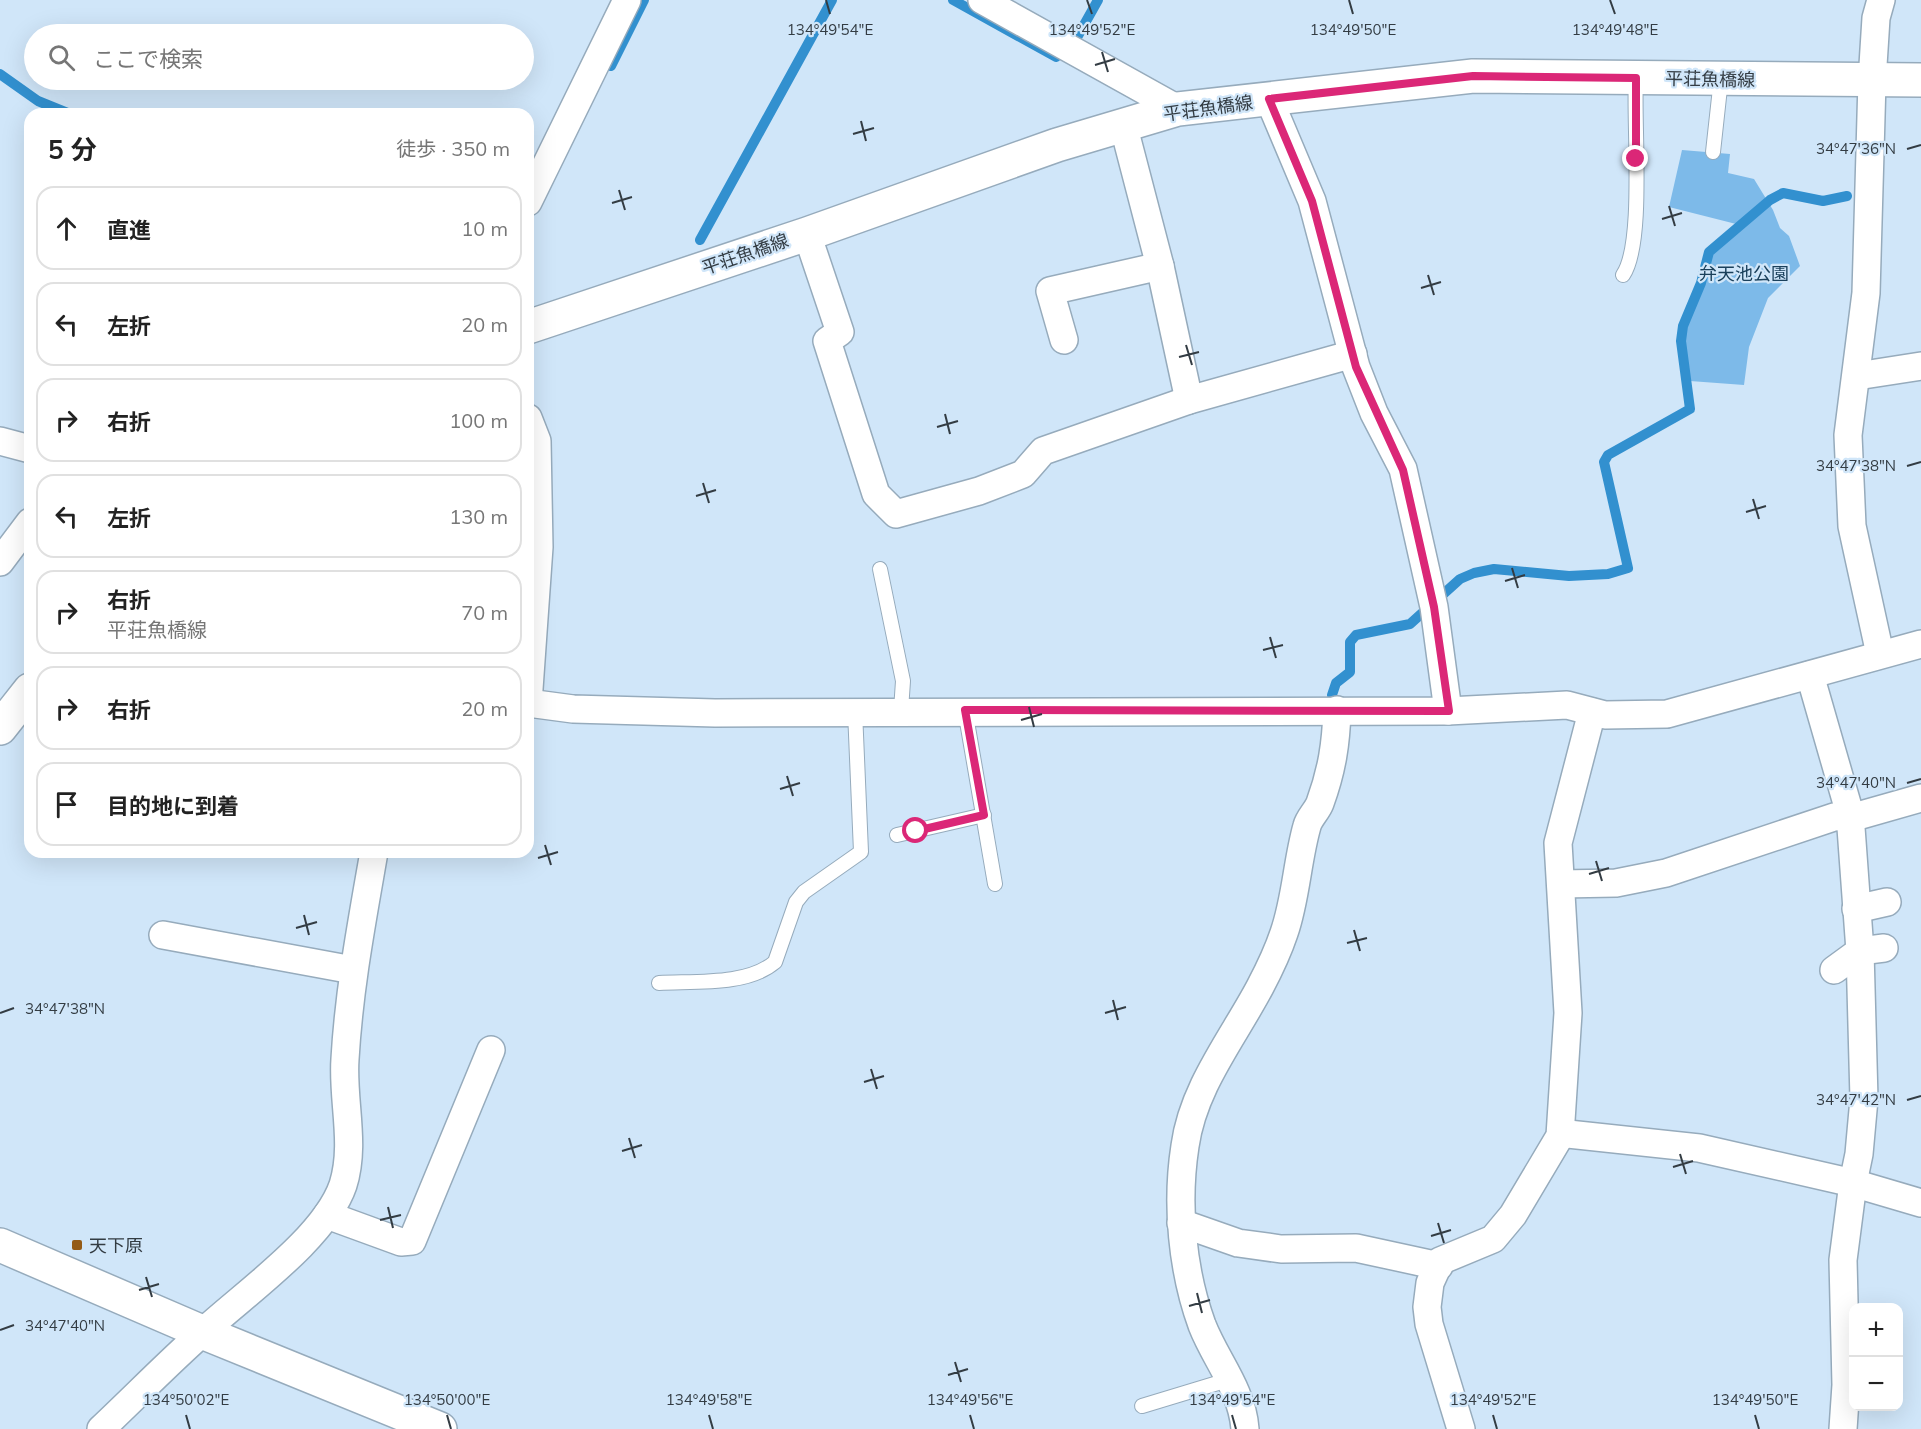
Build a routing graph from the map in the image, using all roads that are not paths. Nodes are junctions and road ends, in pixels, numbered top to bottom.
1 (627, 0) edge
2 (982, 0) edge
3 (1881, 0) edge
4 (1636, 78) junction
5 (1720, 79) junction
6 (1921, 80) edge
7 (1872, 81) junction
8 (1269, 99) junction
9 (1178, 110) junction
10 (1123, 124) junction
11 (1713, 152) dead end
12 (534, 190) edge
13 (807, 234) junction
14 (1161, 266) junction
15 (1623, 274) dead end
16 (534, 325) edge
17 (1064, 340) dead end
18 (1353, 354) junction
19 (1921, 366) edge
20 (1857, 376) junction
21 (1189, 400) junction
22 (534, 433) edge
23 (0, 441) edge
24 (24, 447) edge
25 (24, 530) edge
26 (0, 562) edge
27 (880, 569) dead end
28 (534, 617) edge
29 (1921, 644) edge
30 (1880, 654) junction
31 (1810, 675) junction
32 (24, 698) edge
33 (534, 704) edge
34 (901, 710) junction
35 (965, 710) junction
36 (1337, 710) junction
37 (855, 711) junction
38 (1449, 711) junction
39 (1592, 712) junction
40 (0, 728) edge
41 (1921, 798) edge
42 (1850, 814) junction
43 (984, 815) junction
44 (897, 835) dead end
45 (373, 858) edge
46 (995, 884) dead end
47 (1561, 884) junction
48 (1887, 902) dead end
49 (1856, 909) junction
50 (163, 935) dead end
51 (1872, 950) junction
52 (353, 970) junction
53 (1834, 970) dead end
54 (659, 983) dead end
55 (491, 1050) dead end
56 (1560, 1136) junction
57 (1852, 1183) junction
58 (1921, 1203) edge
59 (327, 1215) junction
60 (1513, 1215) junction
61 (1181, 1223) junction
62 (1513, 1243) dead end
63 (0, 1245) edge
64 (1439, 1266) junction
65 (202, 1332) junction
66 (1231, 1379) junction
67 (1142, 1406) dead end
68 (101, 1429) edge
69 (440, 1429) edge
70 (1245, 1429) edge
71 (1461, 1429) edge
72 (1843, 1429) edge

1 - 12 street
2 - 9 street
3 - 7 street
4 - 5 main road, 平荘魚橋線
4 - 8 main road, 平荘魚橋線
4 - 15 lane
5 - 7 main road, 平荘魚橋線
5 - 11 lane
6 - 7 main road, 平荘魚橋線
7 - 20 street
8 - 9 main road, 平荘魚橋線
8 - 18 street
9 - 10 main road, 平荘魚橋線
10 - 13 main road, 平荘魚橋線
10 - 14 street
13 - 16 main road, 平荘魚橋線
13 - 21 street
14 - 17 street
14 - 21 street
18 - 21 street
18 - 38 street
19 - 20 street
20 - 30 street
22 - 28 street
23 - 24 street
25 - 26 street
27 - 34 lane
29 - 30 street
30 - 31 street
31 - 39 street
31 - 42 street
32 - 40 main road
33 - 37 street
34 - 35 street
34 - 37 street
35 - 36 street
35 - 43 lane
36 - 38 street
36 - 61 street
37 - 54 lane
38 - 39 street
39 - 47 street
41 - 42 street
42 - 47 street
42 - 49 street
43 - 44 lane
43 - 46 lane
45 - 52 street
47 - 56 street
48 - 49 street
49 - 51 street
50 - 52 street
51 - 53 street
51 - 57 street
52 - 59 street
55 - 59 street
56 - 57 street
56 - 60 street
57 - 58 street
57 - 72 street
59 - 65 street
60 - 62 street
60 - 64 street
61 - 64 street
61 - 66 street
63 - 65 main road
64 - 71 street
65 - 68 street
65 - 69 main road
66 - 67 lane
66 - 70 street

